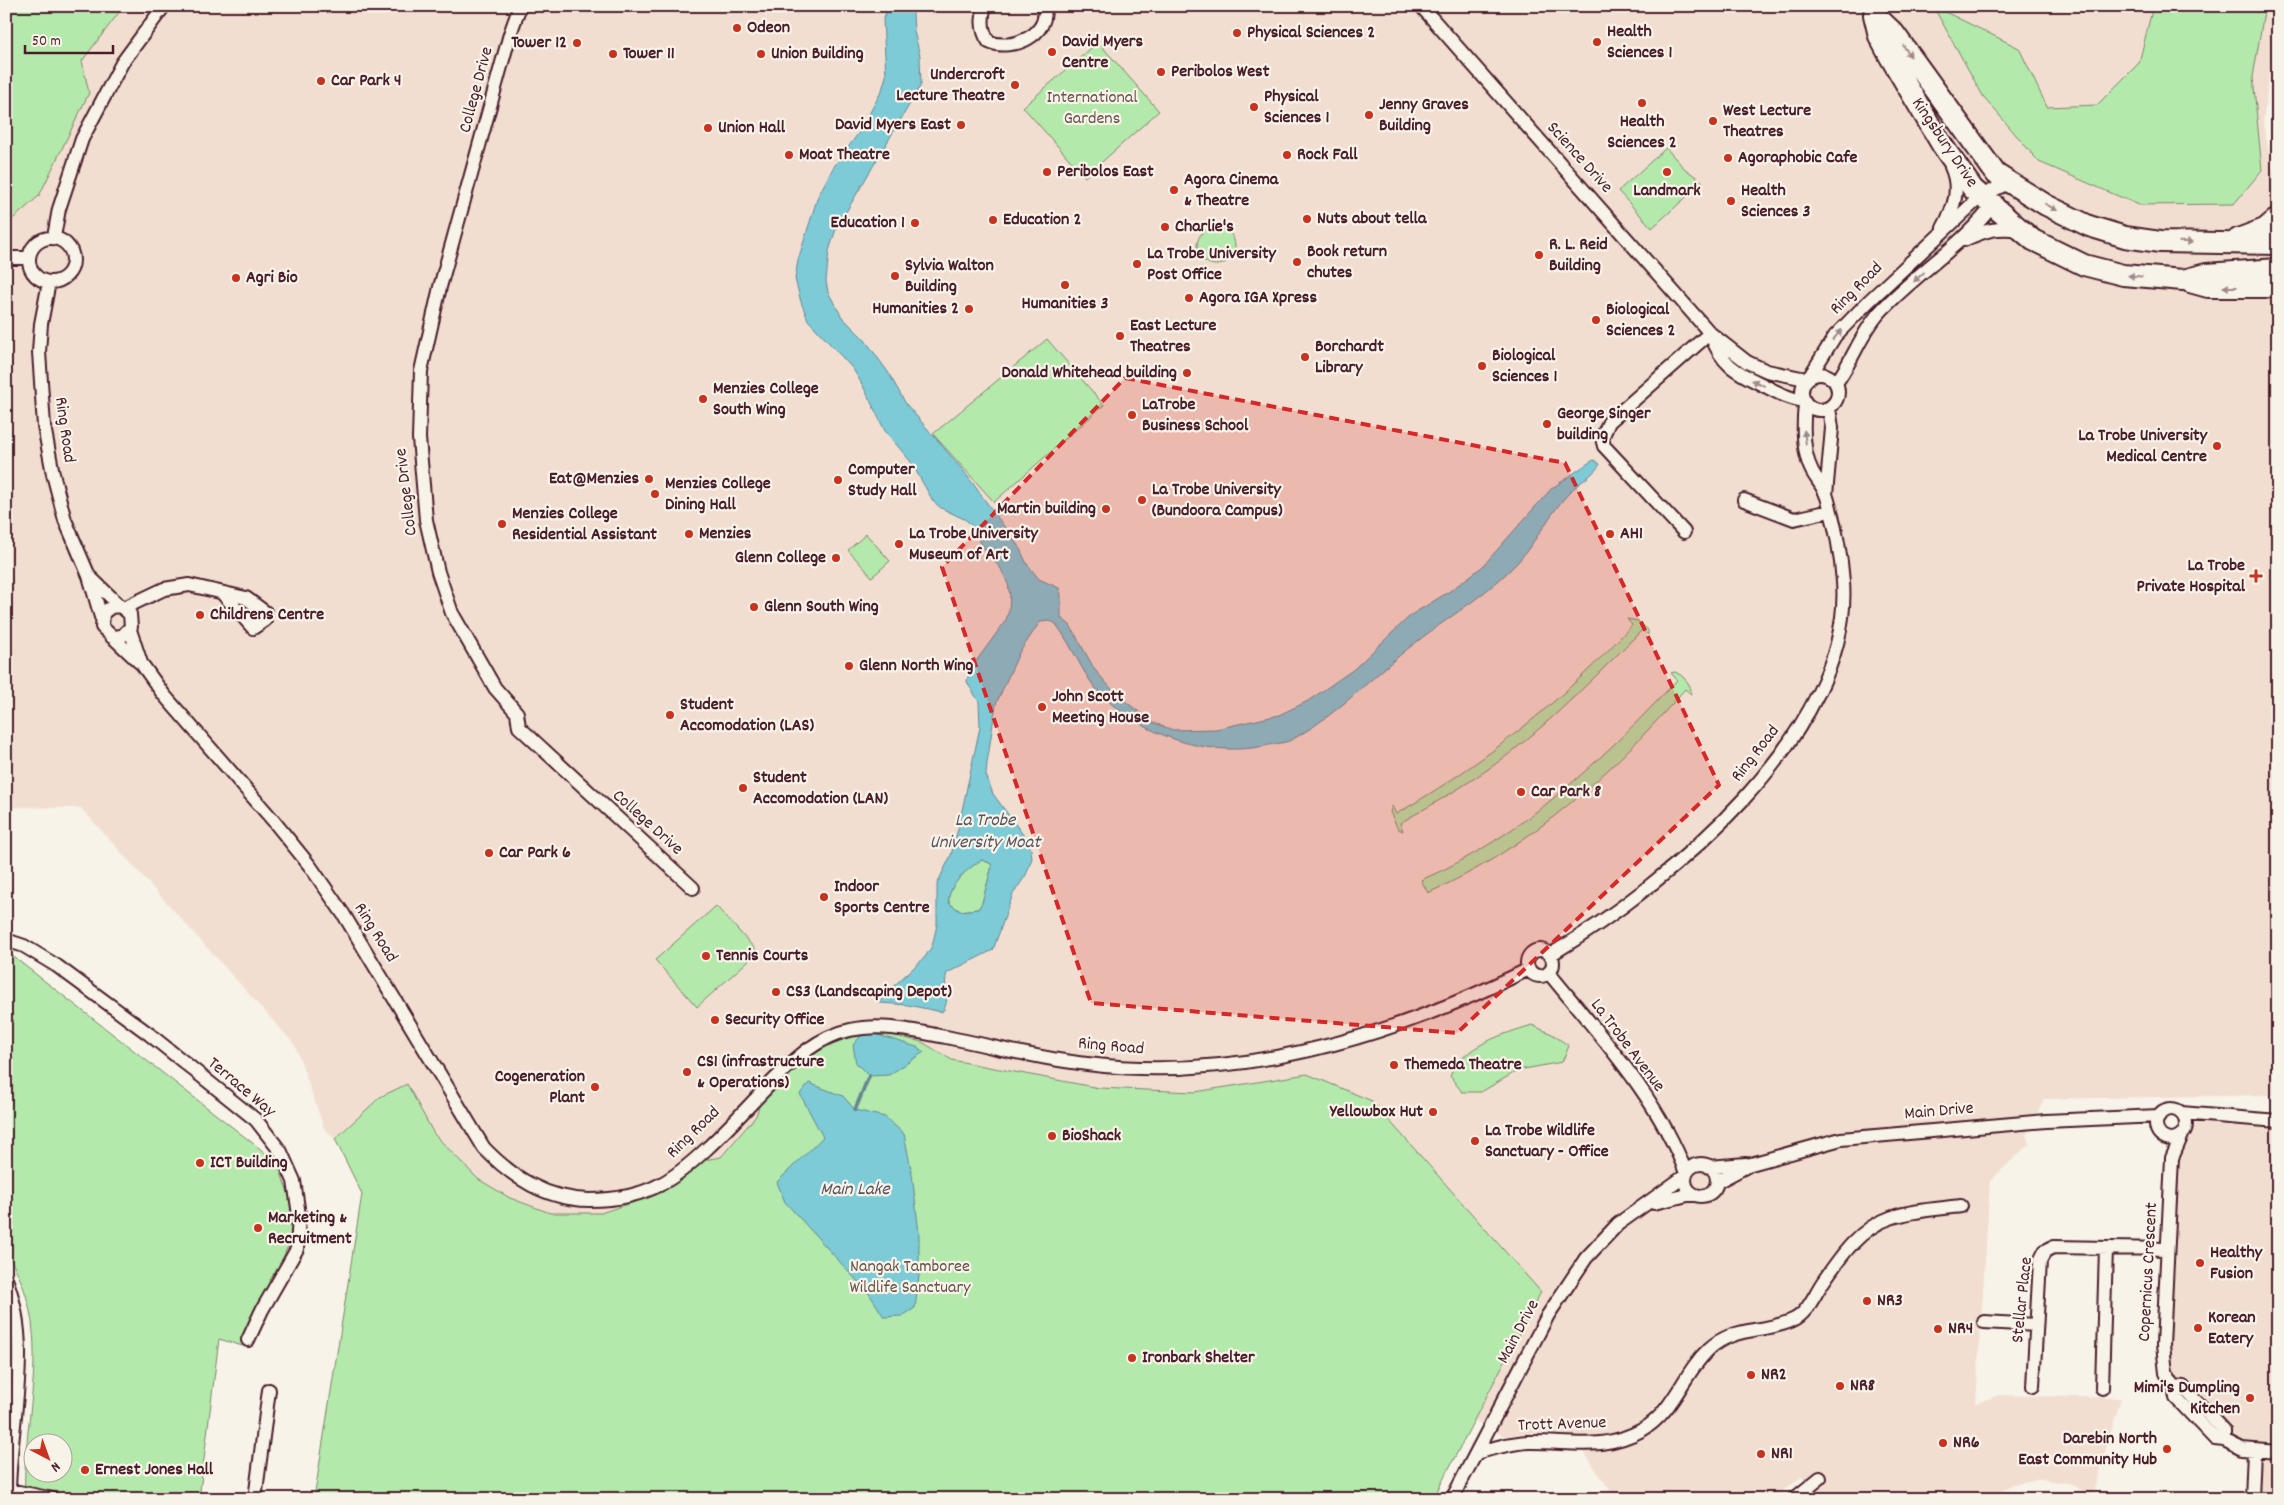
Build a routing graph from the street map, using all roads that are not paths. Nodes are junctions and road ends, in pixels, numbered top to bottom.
1 (164, 6) edge
2 (520, 6) edge
3 (1057, 6) edge
4 (1421, 6) edge
5 (985, 7) edge
6 (1871, 11) edge
7 (1044, 12) edge
8 (1942, 145) junction
9 (2010, 182) junction
10 (1986, 201) junction
11 (2278, 218) edge
12 (2021, 231) junction
13 (1940, 235) junction
14 (54, 238) junction
15 (2229, 243) junction
16 (2278, 244) edge
17 (1955, 245) junction
18 (6, 258) edge
19 (28, 258) junction
20 (2278, 269) edge
21 (2183, 280) junction
22 (49, 282) junction
23 (2278, 287) edge
24 (1710, 332) junction
25 (1747, 362) junction
26 (1739, 374) junction
27 (1808, 378) junction
28 (1836, 383) junction
29 (1804, 402) junction
30 (1829, 408) junction
31 (1826, 495) junction
32 (1744, 500) dead end
33 (1830, 511) junction
34 (1684, 532) dead end
35 (89, 576) junction
36 (156, 592) junction
37 (222, 593) dead end
38 (122, 607) junction
39 (101, 617) junction
40 (131, 626) junction
41 (112, 637) junction
42 (141, 663) junction
43 (693, 888) dead end
44 (6, 940) edge
45 (1550, 955) junction
46 (1528, 969) junction
47 (1549, 973) junction
48 (2181, 1113) junction
49 (2158, 1116) junction
50 (2217, 1116) junction
51 (2134, 1118) junction
52 (2278, 1122) edge
53 (2184, 1132) junction
54 (2161, 1135) junction
55 (1674, 1142) junction
56 (2172, 1158) junction
57 (1751, 1164) junction
58 (1706, 1165) junction
59 (1686, 1174) junction
60 (1717, 1182) junction
61 (1692, 1194) junction
62 (1646, 1205) junction
63 (1961, 1206) dead end
64 (2106, 1248) junction
65 (2167, 1249) junction
66 (6, 1279) edge
67 (1984, 1322) dead end
68 (2036, 1325) junction
69 (248, 1340) dead end
70 (2033, 1386) dead end
71 (2102, 1388) dead end
72 (270, 1390) dead end
73 (2254, 1450) junction
74 (2278, 1452) edge
75 (1476, 1453) junction
76 (1820, 1478) dead end
77 (9, 1494) edge
78 (54, 1499) edge
79 (255, 1499) edge
80 (1452, 1499) edge
81 (1794, 1499) edge
82 (2252, 1499) edge

1 - 14 street
2 - 43 street, College Drive
3 - 7 street
4 - 24 street, Science Drive
5 - 7 street
6 - 8 main road, Kingsbury Drive
6 -> 9 main road, Kingsbury Drive
8 - 10 main road, Kingsbury Drive
8 - 13 street, Ring Road
9 - 10 street, Ring Road
9 -> 15 main road, Kingsbury Drive
10 - 12 main road, Kingsbury Drive
10 - 13 street, Ring Road
10 - 17 street, Ring Road
11 - 15 main road
12 - 17 street, Ring Road
21 -> 12 main road, Kingsbury Drive
27 -> 13 street, Ring Road
14 - 19 street
14 - 22 street
15 - 16 main road, Kingsbury Drive
17 -> 28 street, Ring Road
18 - 19 street
19 - 22 street
20 - 21 main road, Kingsbury Drive
23 -> 21 main road
22 - 35 street, Ring Road
24 - 25 street, Science Drive
24 - 26 street, Science Drive
24 - 34 street
25 - 26 street
25 - 27 street, Science Drive
29 -> 26 street, Science Drive
27 - 28 street
27 - 29 street
28 - 30 street
29 - 30 street
31 -> 29 street, Ring Road
30 - 31 street, Ring Road
31 - 33 street, Ring Road
32 - 33 street
33 - 45 street, Ring Road
35 - 38 street, Ring Road
35 - 39 street, Ring Road
36 - 37 street
36 - 38 street
36 - 40 street
38 - 39 street
38 - 40 street
39 - 41 street
40 - 41 street
40 - 42 street, Ring Road
41 - 42 street
42 - 46 street, Ring Road
44 - 69 street, Terrace Way
45 - 46 street
45 - 47 street
46 - 47 street
47 - 55 street, La Trobe Avenue
48 - 49 street
48 - 50 street
48 - 53 street
49 - 51 street, Main Drive
49 - 54 street
50 - 52 street
50 - 53 street
51 - 54 street
51 - 57 street, Main Drive
53 - 54 street
53 - 56 street, Copernicus Crescent
54 - 56 street, Copernicus Crescent
55 - 58 street, La Trobe Avenue
55 - 59 street, La Trobe Avenue
56 - 65 street, Copernicus Crescent
57 - 58 street, Main Drive
57 - 60 street, Main Drive
58 - 59 street
58 - 60 street
59 - 61 street
59 - 62 street, Main Drive
60 - 61 street
61 - 62 street, Main Drive
62 - 75 street, Main Drive
63 - 75 street, Trott Avenue
64 - 65 street, Stellar Place
64 - 68 street, Stellar Place
64 - 71 street
65 - 73 street, Copernicus Crescent
66 - 77 street
67 - 68 street
68 - 70 street, Stellar Place
72 - 79 street
73 - 74 street, Copernicus Crescent
73 - 82 street
75 - 80 street, Main Drive
76 - 81 street
77 - 78 street

